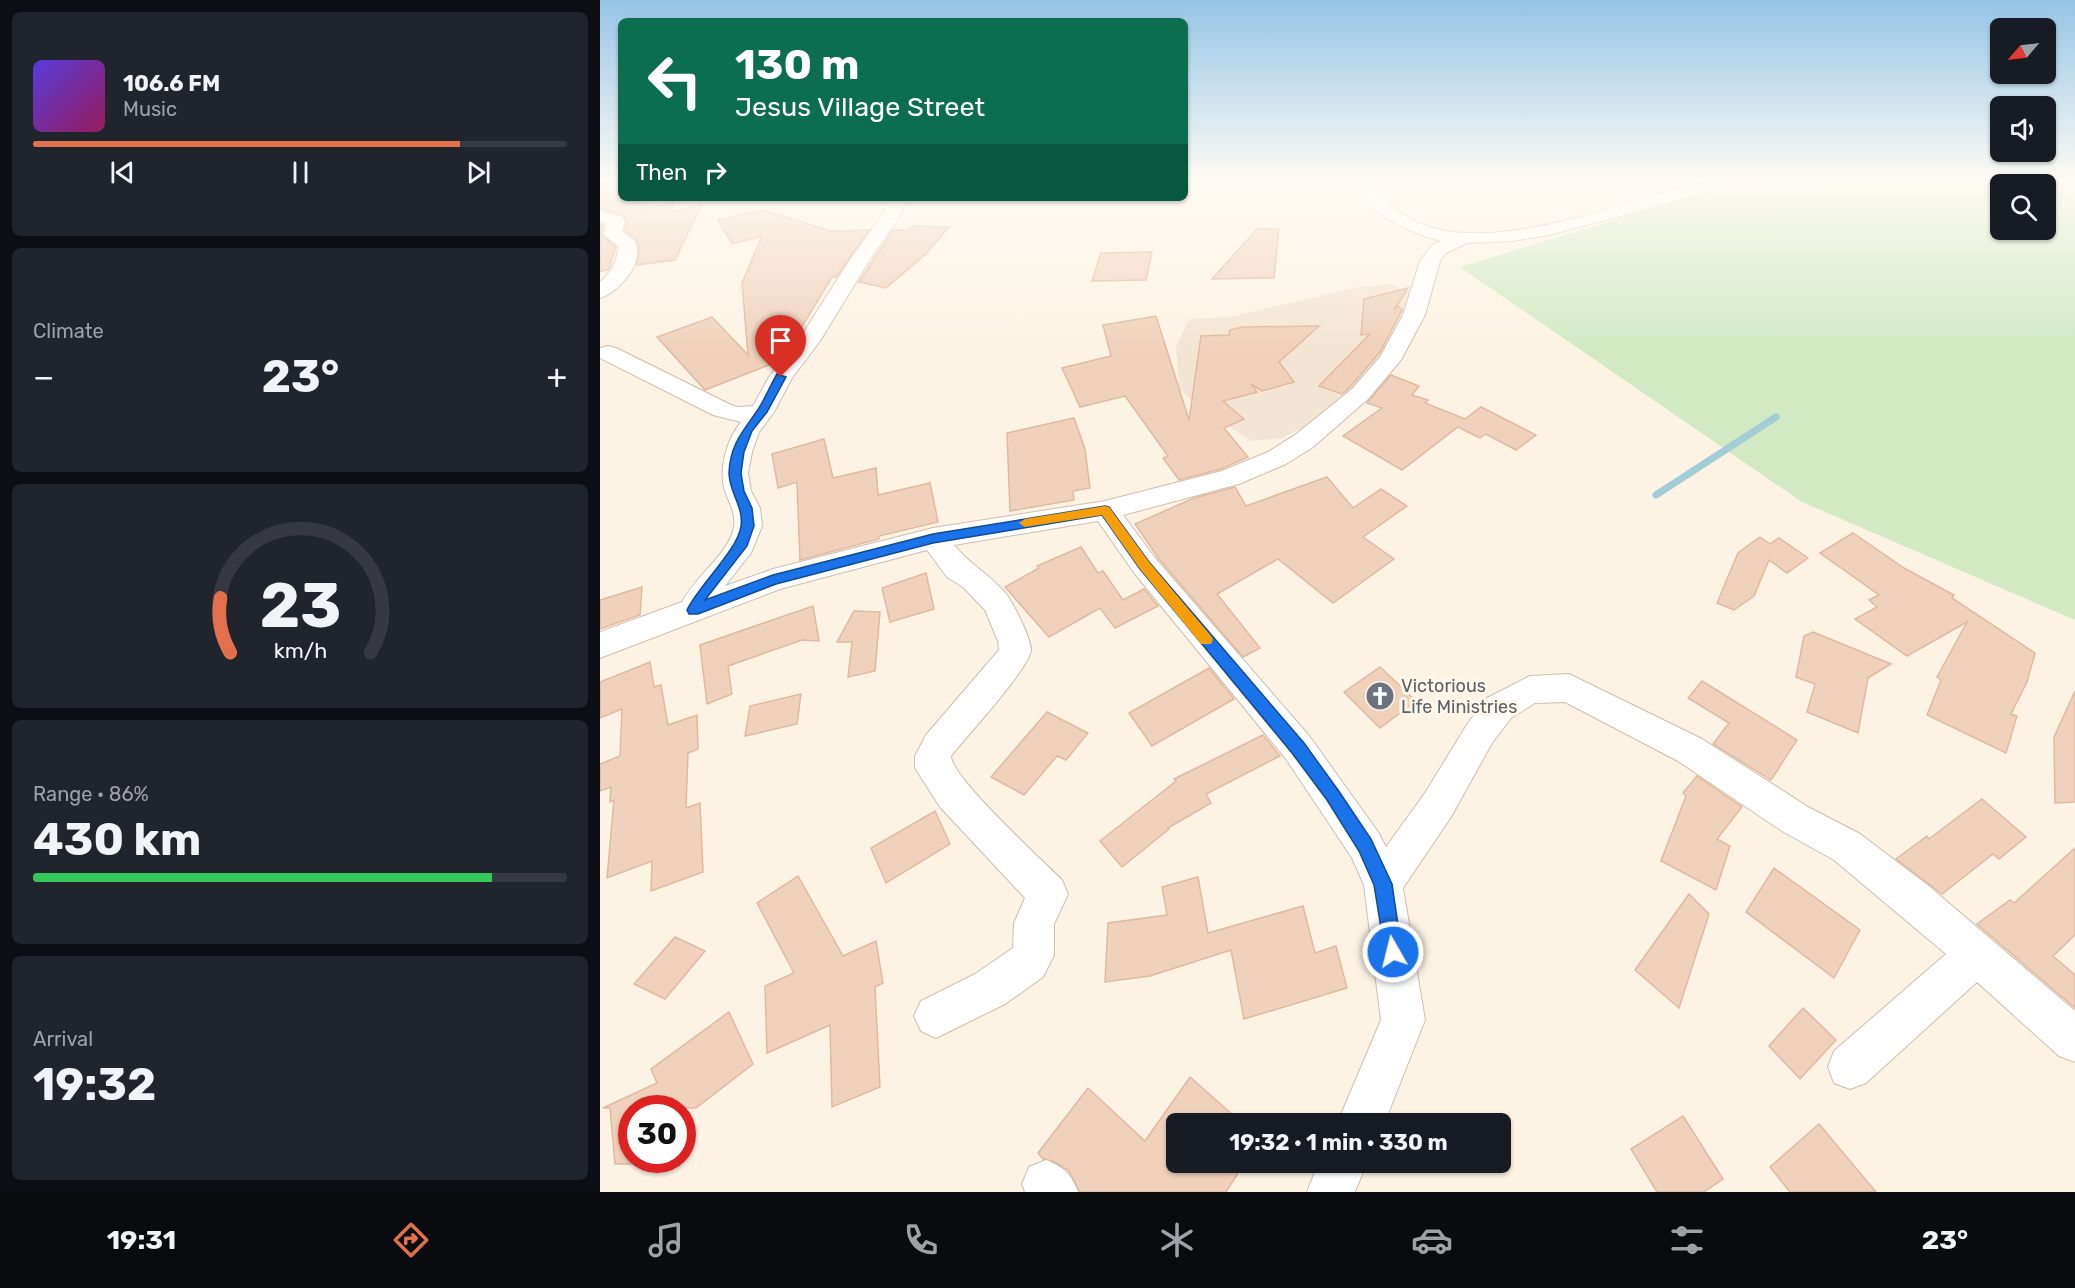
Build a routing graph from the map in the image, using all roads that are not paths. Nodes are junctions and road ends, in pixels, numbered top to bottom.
1 (614, 236) edge
2 (877, 236) edge
3 (1437, 236) edge
4 (1495, 236) edge
5 (1461, 239) junction
6 (600, 292) edge
7 (608, 353) dead end
8 (762, 412) junction
9 (1105, 510) junction
10 (933, 538) junction
11 (693, 610) junction
12 (600, 645) edge
13 (1383, 884) junction
14 (1977, 955) junction
15 (936, 1017) dead end
16 (2075, 1040) edge
17 (1850, 1067) dead end
18 (1365, 1113) edge
19 (1339, 1173) edge
20 (1331, 1192) edge

1 - 6 street
2 - 8 street
3 - 5 street
4 - 5 street
5 - 9 street
7 - 8 street
8 - 11 street
9 - 10 street
9 - 13 street
10 - 11 street
10 - 15 street
11 - 12 street
13 - 14 street
13 - 18 street
14 - 16 street
14 - 17 street
19 - 20 street

